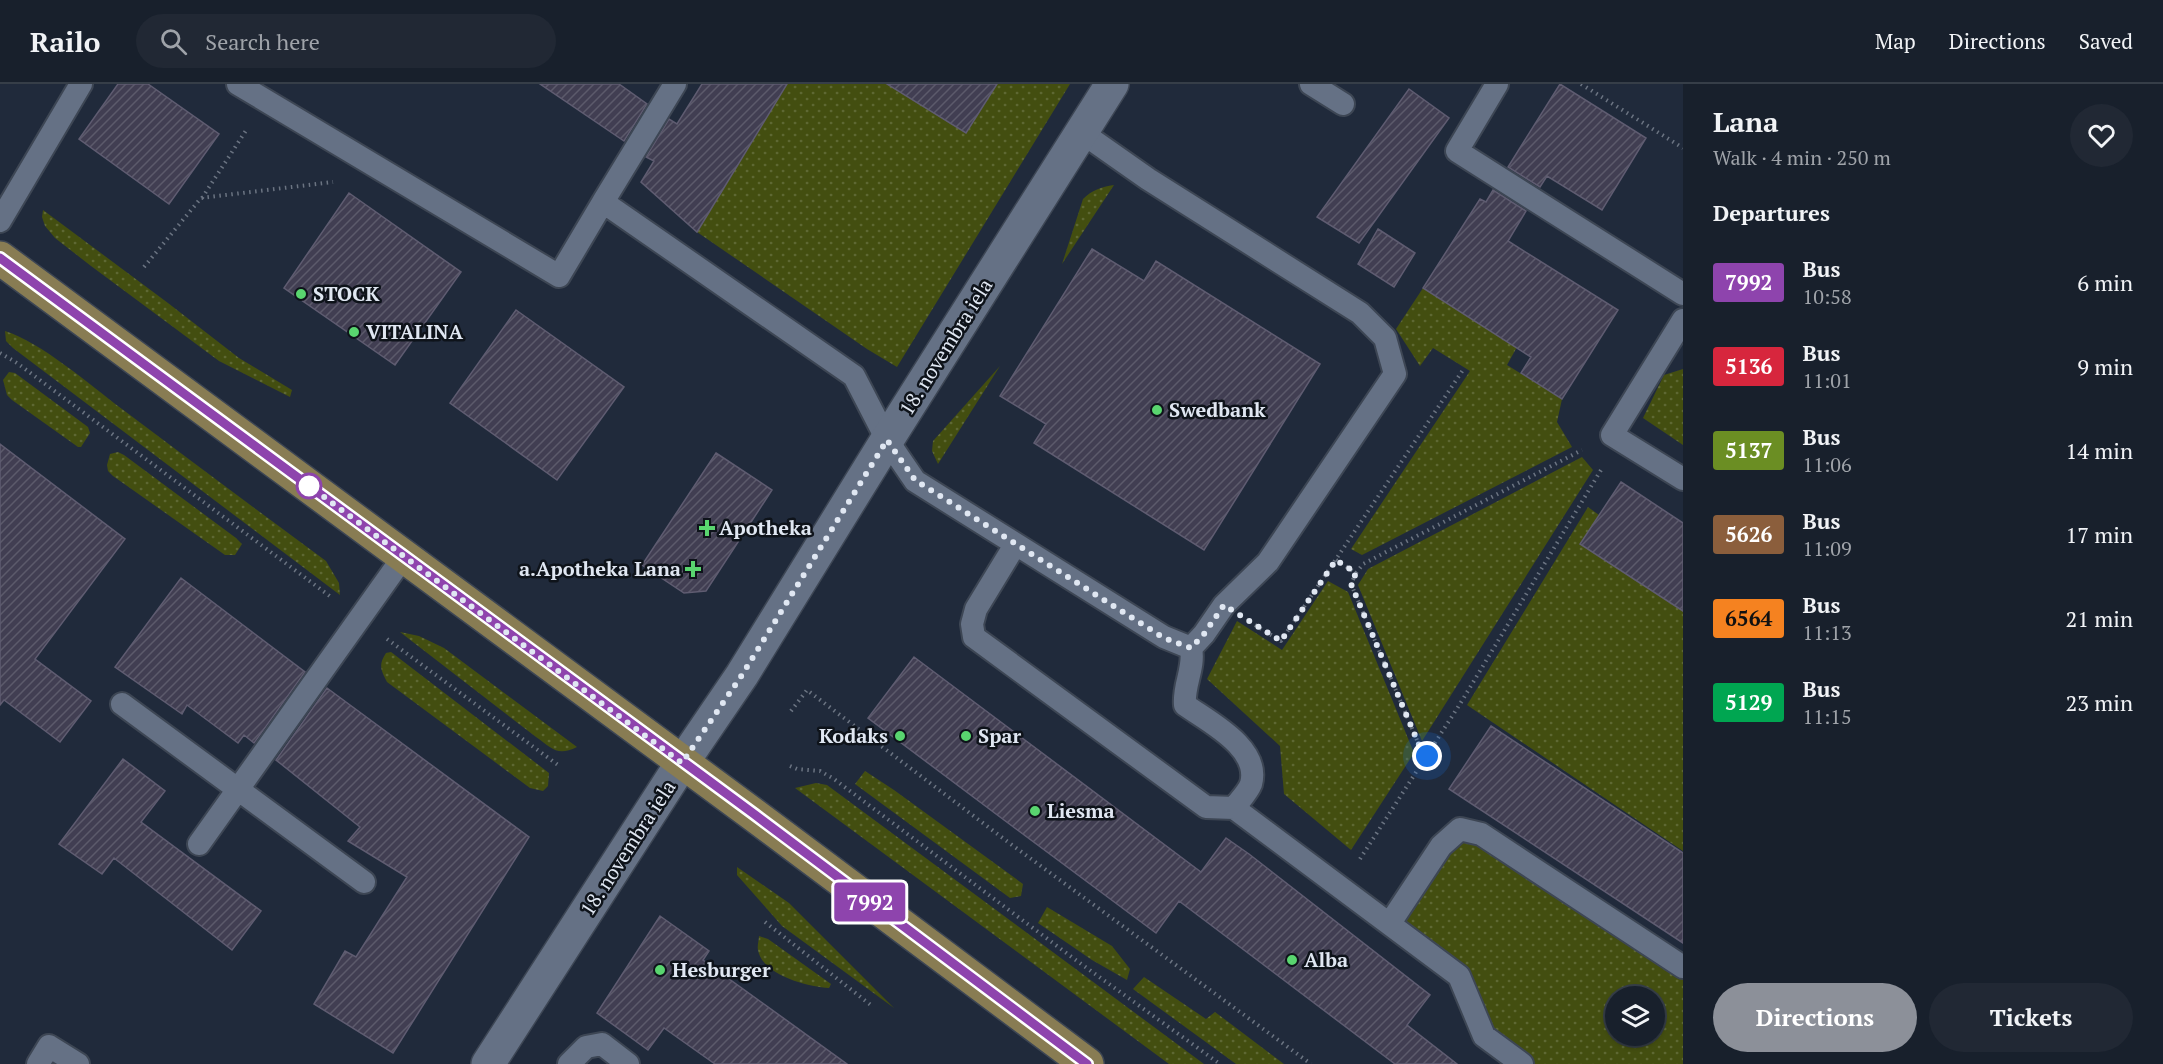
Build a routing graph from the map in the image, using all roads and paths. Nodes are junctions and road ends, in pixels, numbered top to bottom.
1 (81, 84) edge
2 (238, 84) edge
3 (675, 84) edge
4 (1112, 84) edge
5 (1311, 84) edge
6 (1497, 84) edge
7 (1581, 84) edge
8 (265, 101) junction
9 (1343, 104) dead end
10 (1081, 132) junction
11 (1683, 148) edge
12 (391, 175) junction
13 (201, 198) junction
14 (603, 202) junction
15 (0, 221) edge
16 (0, 258) edge
17 (144, 267) dead end
18 (1683, 294) edge
19 (1683, 320) edge
20 (0, 353) edge
21 (1463, 370) dead end
22 (1612, 435) junction
23 (887, 440) junction
24 (1683, 479) edge
25 (1015, 544) junction
26 (404, 556) junction
27 (1336, 560) junction
28 (1356, 573) junction
29 (1224, 605) junction
30 (359, 618) junction
31 (1191, 648) junction
32 (122, 704) dead end
33 (791, 711) dead end
34 (1427, 756) junction
35 (682, 763) junction
36 (558, 765) dead end
37 (790, 766) dead end
38 (238, 790) junction
39 (1234, 808) junction
40 (199, 844) dead end
41 (364, 882) dead end
42 (1341, 887) junction
43 (765, 922) dead end
44 (1390, 923) junction
45 (1683, 967) edge
46 (872, 1006) dead end
47 (38, 1064) edge
48 (78, 1064) edge
49 (488, 1064) edge
50 (569, 1064) edge
51 (628, 1064) edge
52 (1087, 1064) edge
53 (1220, 1064) edge
54 (1311, 1064) edge
55 (1522, 1064) edge

1 - 15 lane
2 - 8 lane
3 - 14 lane
4 - 10 street, 18. novembra iela
5 - 9 lane
6 - 18 lane
7 - 11 path
8 - 12 lane
8 - 13 path
10 - 23 street, 18. novembra iela
10 - 29 lane
12 - 13 path
12 - 14 lane
13 - 17 path
14 - 23 lane
16 - 26 main road
19 - 22 lane
20 - 30 path
21 - 27 path
22 - 24 lane
22 - 28 path
22 - 34 path
23 - 25 lane
23 - 35 street, 18. novembra iela
25 - 31 lane
25 - 39 lane
26 - 30 lane
26 - 35 main road
27 - 28 path
27 - 29 path
28 - 34 path
29 - 31 lane
30 - 36 path
30 - 38 lane
31 - 39 lane
32 - 38 lane
33 - 54 path
34 - 42 path
35 - 49 street, 18. novembra iela
35 - 52 main road
37 - 53 path
38 - 40 lane
38 - 41 lane
39 - 42 lane
42 - 44 lane
43 - 46 path
44 - 45 lane
44 - 55 lane
47 - 48 lane
50 - 51 lane

